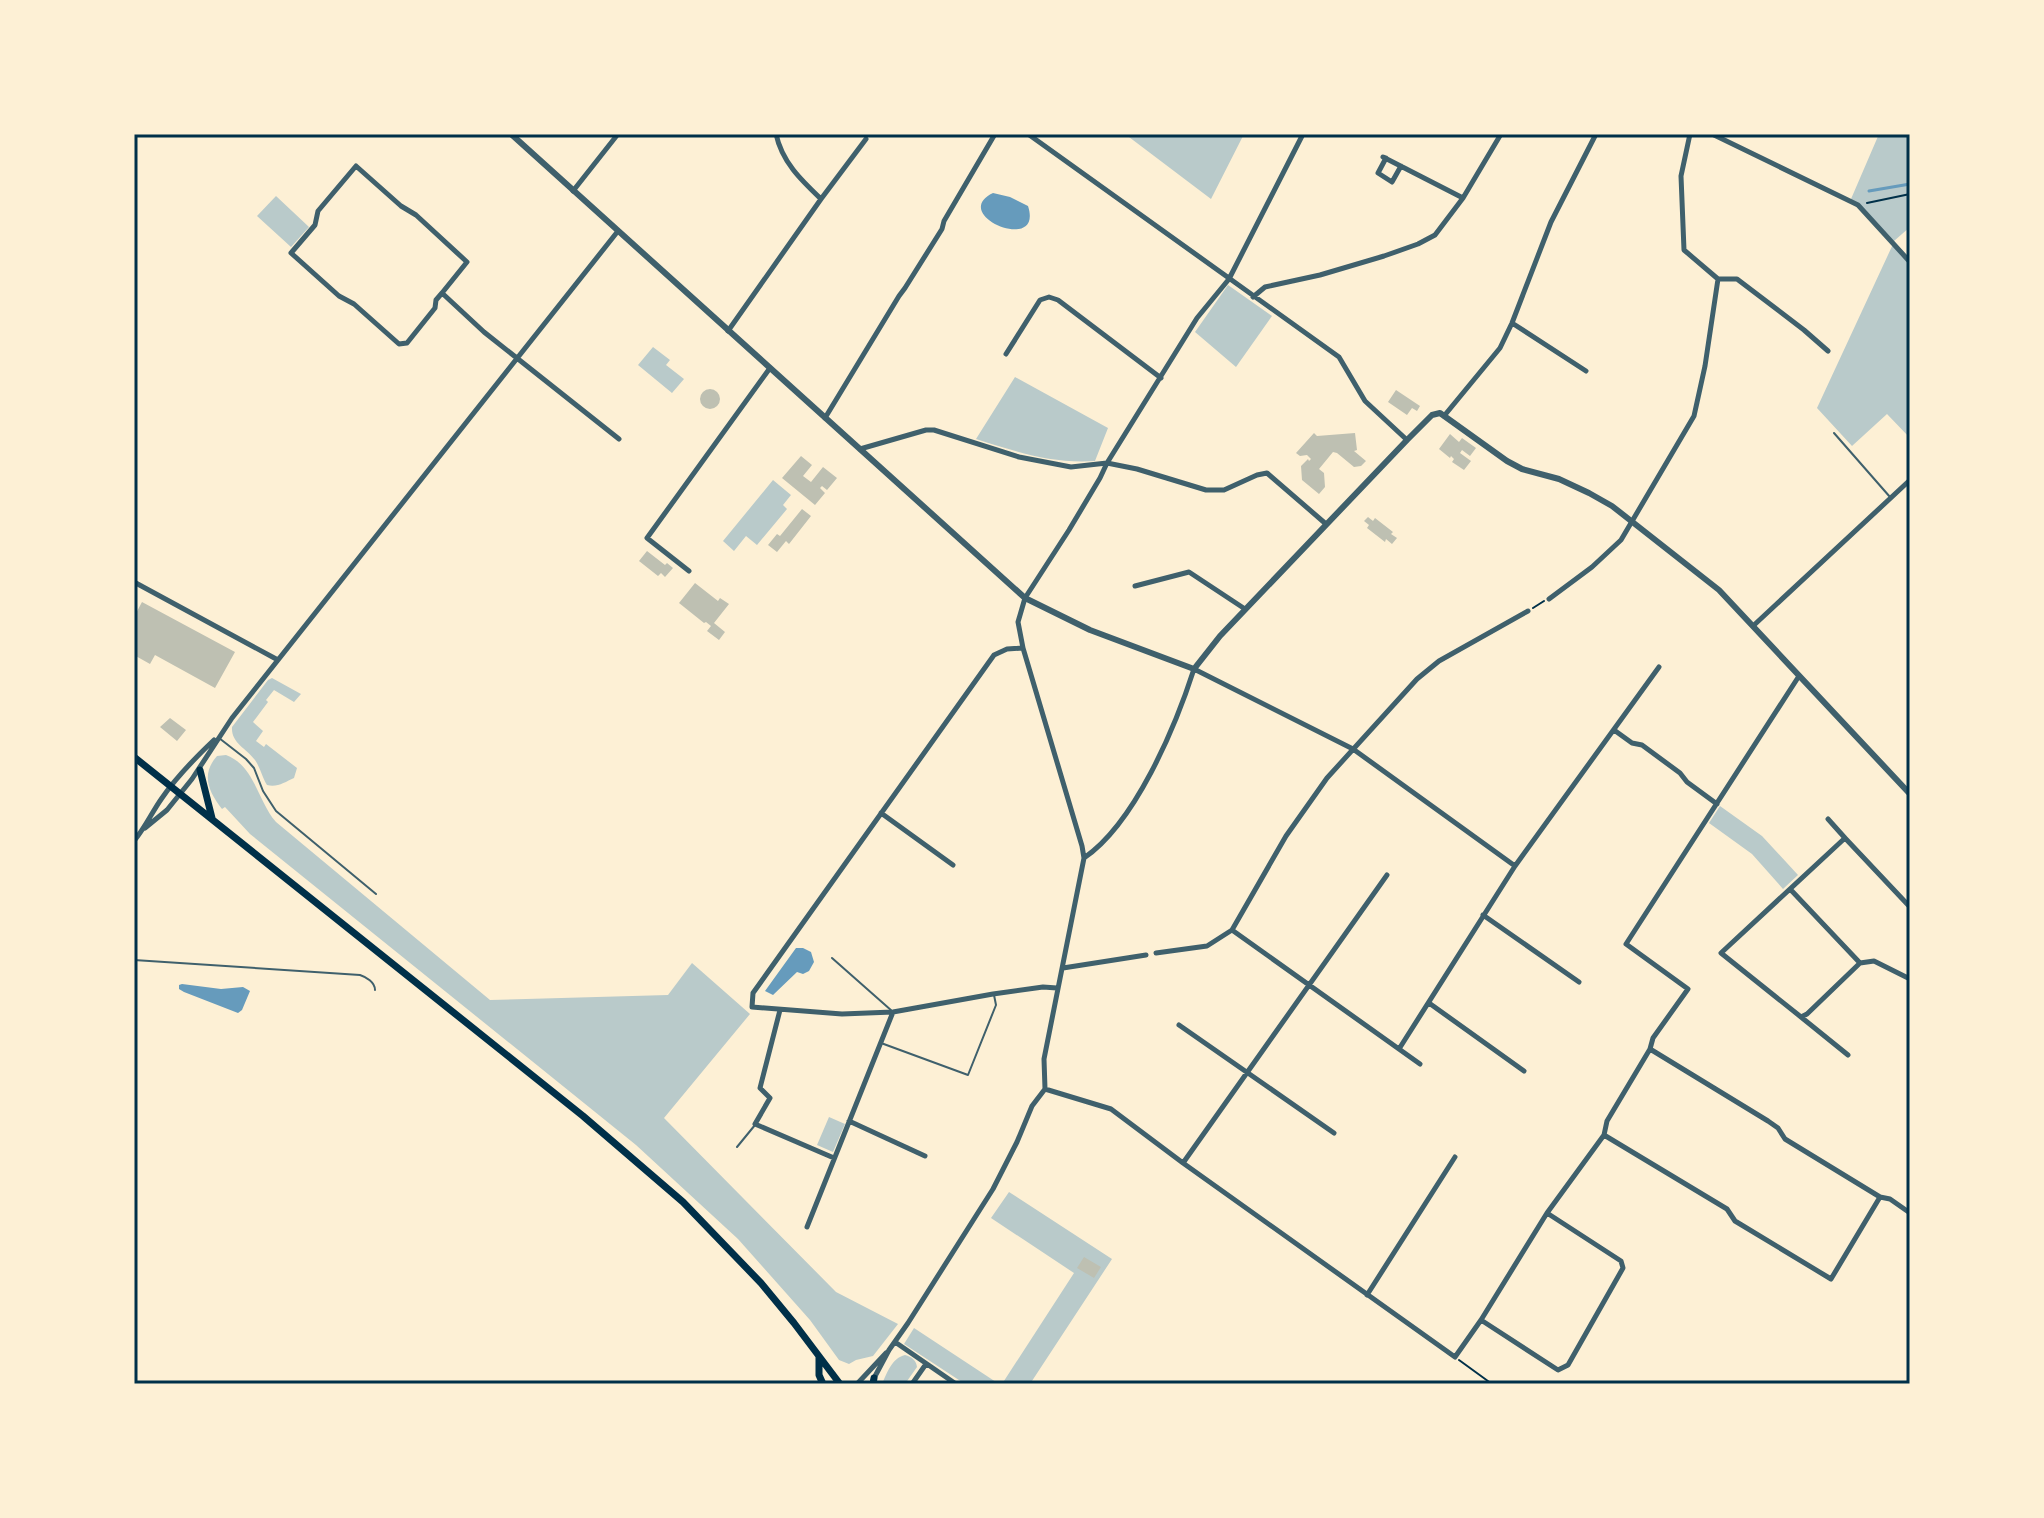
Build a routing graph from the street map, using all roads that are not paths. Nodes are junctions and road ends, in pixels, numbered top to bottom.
1 (511, 134) edge
2 (618, 134) edge
3 (776, 134) edge
4 (995, 134) edge
5 (1028, 134) edge
6 (1303, 134) edge
7 (1501, 134) edge
8 (1596, 134) edge
9 (1690, 134) edge
10 (1712, 134) edge
11 (866, 139) dead end
12 (1401, 166) junction
13 (573, 191) junction
14 (1463, 198) junction
15 (821, 199) junction
16 (618, 231) junction
17 (1910, 262) edge
18 (1229, 279) junction
19 (1718, 279) junction
20 (442, 293) junction
21 (1253, 297) junction
22 (1512, 323) junction
23 (728, 331) junction
24 (1828, 351) dead end
25 (1006, 354) dead end
26 (518, 358) junction
27 (770, 368) junction
28 (1586, 371) dead end
29 (1161, 378) junction
30 (1444, 416) junction
31 (825, 418) junction
32 (1834, 433) dead end
33 (619, 439) dead end
34 (1407, 440) junction
35 (859, 449) junction
36 (1107, 463) junction
37 (1910, 480) edge
38 (1891, 498) junction
39 (1632, 521) junction
40 (1326, 524) junction
41 (689, 571) dead end
42 (134, 582) edge
43 (1135, 586) dead end
44 (1025, 598) junction
45 (1549, 599) road end
46 (1245, 609) junction
47 (1528, 611) road end
48 (1753, 626) junction
49 (1023, 648) junction
50 (278, 660) junction
51 (1659, 667) dead end
52 (1194, 669) junction
53 (1799, 676) junction
54 (1614, 730) junction
55 (218, 737) junction
56 (1353, 749) junction
57 (134, 757) edge
58 (200, 770) junction
59 (170, 786) junction
60 (180, 794) junction
61 (1910, 794) edge
62 (1717, 804) junction
63 (881, 813) junction
64 (1828, 819) dead end
65 (212, 820) junction
66 (145, 828) junction
67 (1845, 838) junction
68 (134, 841) edge
69 (1084, 858) junction
70 (953, 865) dead end
71 (1515, 866) junction
72 (1387, 875) dead end
73 (1790, 889) junction
74 (376, 894) dead end
75 (1910, 907) edge
76 (1483, 915) junction
77 (1232, 930) junction
78 (1156, 953) dead end
79 (1146, 955) dead end
80 (832, 958) dead end
81 (134, 960) edge
82 (1860, 963) junction
83 (1063, 968) junction
84 (1910, 979) edge
85 (1579, 982) dead end
86 (1310, 985) junction
87 (1057, 988) junction
88 (375, 990) dead end
89 (993, 994) junction
90 (1429, 1003) junction
91 (780, 1010) junction
92 (893, 1012) junction
93 (1801, 1017) junction
94 (1179, 1025) dead end
95 (880, 1042) junction
96 (1399, 1049) junction
97 (1650, 1049) junction
98 (1848, 1055) dead end
99 (1420, 1064) dead end
100 (1524, 1071) dead end
101 (1248, 1073) junction
102 (1045, 1089) junction
103 (849, 1121) junction
104 (755, 1124) junction
105 (1334, 1133) dead end
106 (1604, 1135) junction
107 (737, 1147) dead end
108 (925, 1156) dead end
109 (1455, 1157) dead end
110 (834, 1158) junction
111 (1183, 1163) junction
112 (1880, 1197) junction
113 (1547, 1213) junction
114 (1910, 1213) edge
115 (807, 1227) dead end
116 (1367, 1295) junction
117 (1481, 1320) junction
118 (895, 1342) junction
119 (889, 1350) junction
120 (818, 1355) junction
121 (926, 1364) junction
122 (873, 1382) edge
123 (823, 1384) edge
124 (840, 1384) edge
125 (857, 1384) edge
126 (912, 1384) edge
127 (956, 1384) edge

1 - 13 street
2 - 13 street
3 - 15 street
4 - 31 street
5 - 18 street
6 - 18 street
7 - 14 street
8 - 22 street
9 - 19 street
10 - 17 street
11 - 15 street
12 - 12 street
12 - 14 street
13 - 16 street
14 - 21 street
15 - 23 street
16 - 23 street
16 - 26 street
18 - 21 street
18 - 29 street
19 - 24 street
19 - 39 street
20 - 20 street
20 - 26 street
21 - 34 street
22 - 28 street
22 - 30 street
23 - 27 street
25 - 29 street
26 - 33 street
26 - 50 street
27 - 31 street
27 - 41 street
29 - 36 street
30 - 34 street
30 - 39 street
31 - 35 street
32 - 38 lane
34 - 40 street
35 - 36 street
35 - 44 street
36 - 40 street
36 - 44 street
37 - 38 street
38 - 48 street
39 - 45 street
39 - 48 street
40 - 46 street
42 - 50 street
43 - 46 street
44 - 49 street
44 - 52 street
46 - 52 street
47 - 56 street
48 - 53 street
49 - 63 street
49 - 69 street
50 - 55 street
51 - 54 street
52 - 56 street
52 - 69 street
53 - 61 street
53 - 62 street
54 - 62 street
54 - 71 street
55 - 58 street
55 - 59 street
55 - 74 lane
56 - 71 street
56 - 77 street
57 - 59 main road
58 - 60 street
58 - 65 main road
59 - 60 main road
59 - 66 street
60 - 65 main road
60 - 66 street
62 - 97 street
63 - 70 street
63 - 91 street
64 - 67 street
65 - 120 main road
66 - 68 street
67 - 73 street
67 - 75 street
69 - 83 street
71 - 76 street
72 - 86 street
73 - 82 street
73 - 93 street
76 - 85 street
76 - 90 street
77 - 78 street
77 - 86 street
79 - 83 street
80 - 92 lane
81 - 88 lane
82 - 84 street
82 - 93 street
83 - 87 street
86 - 96 street
86 - 101 street
87 - 89 street
87 - 102 street
89 - 92 street
89 - 95 lane
90 - 96 street
90 - 100 street
91 - 92 street
91 - 104 street
92 - 95 street
93 - 98 street
94 - 101 street
95 - 103 street
96 - 99 street
97 - 106 street
97 - 112 street
101 - 105 street
101 - 111 street
102 - 111 street
102 - 118 street
103 - 108 street
103 - 110 street
104 - 107 lane
104 - 110 street
106 - 112 street
106 - 113 street
109 - 116 street
110 - 115 street
111 - 116 street
112 - 114 street
113 - 117 street
113 - 117 street
116 - 117 street
118 - 119 street
118 - 121 street
119 - 122 street
119 - 125 street
120 - 123 main road
120 - 124 main road
121 - 126 street
121 - 127 street

